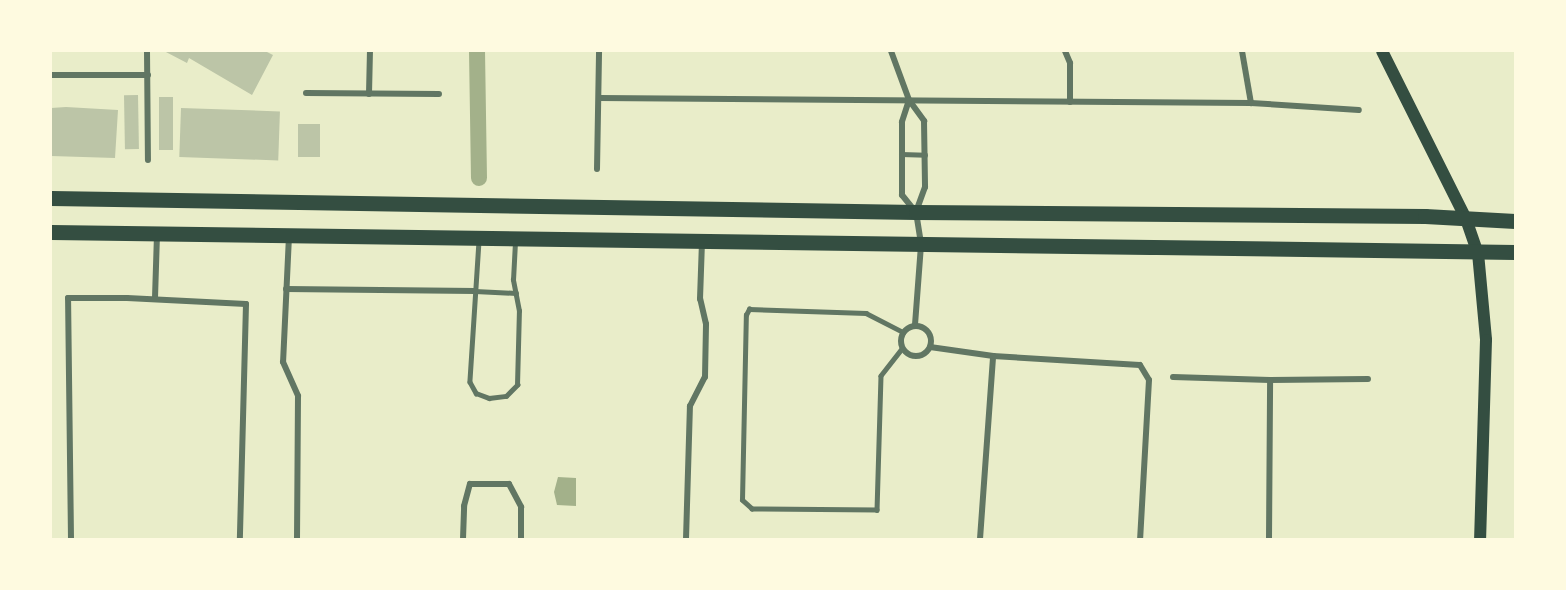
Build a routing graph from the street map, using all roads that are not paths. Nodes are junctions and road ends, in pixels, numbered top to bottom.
1 (147, 51) edge
2 (370, 51) edge
3 (600, 51) edge
4 (891, 51) edge
5 (1065, 51) edge
6 (1242, 51) edge
7 (1382, 51) edge
8 (51, 75) edge
9 (148, 75) junction
10 (306, 93) dead end
11 (369, 94) junction
12 (439, 94) dead end
13 (599, 98) junction
14 (909, 100) junction
15 (1070, 102) junction
16 (1251, 103) junction
17 (1359, 110) dead end
18 (902, 154) junction
19 (924, 155) junction
20 (148, 160) dead end
21 (597, 169) dead end
22 (51, 198) edge
23 (916, 212) junction
24 (1466, 219) junction
25 (1515, 221) edge
26 (51, 232) edge
27 (157, 233) junction
28 (289, 235) junction
29 (480, 238) junction
30 (515, 238) junction
31 (702, 242) junction
32 (921, 244) junction
33 (1515, 252) edge
34 (1478, 253) junction
35 (286, 289) junction
36 (475, 291) junction
37 (516, 293) junction
38 (155, 298) junction
39 (915, 326) junction
40 (903, 332) junction
41 (930, 347) junction
42 (902, 349) junction
43 (993, 356) junction
44 (1173, 377) dead end
45 (1368, 379) dead end
46 (1270, 380) junction
47 (71, 539) edge
48 (240, 539) edge
49 (297, 539) edge
50 (463, 539) edge
51 (521, 539) edge
52 (686, 539) edge
53 (980, 539) edge
54 (1140, 539) edge
55 (1269, 539) edge
56 (1480, 539) edge

1 - 9 street
2 - 11 street
3 - 13 street
4 - 14 street
5 - 15 street
6 - 16 street
7 - 24 main road
8 - 9 street
9 - 20 street
10 - 11 street
11 - 12 street
13 - 14 street
13 - 21 street
14 - 15 street
14 - 18 street
14 - 19 street
15 - 16 street
16 - 17 street
18 - 19 lane
18 - 23 street
19 - 23 street
22 - 23 main road
23 - 24 main road
23 - 32 street
24 - 25 main road
24 - 34 main road
26 - 27 main road
27 - 28 main road
27 - 38 street
28 - 29 main road
28 - 35 street
29 - 30 main road
29 - 36 lane
30 - 31 main road
30 - 37 lane
31 - 32 main road
31 - 52 street
32 - 34 main road
32 - 39 street
33 - 34 main road
34 - 56 main road
35 - 36 street
35 - 49 street
36 - 37 lane
36 - 37 lane
38 - 47 street
38 - 48 street
39 - 40 street
39 - 41 street
40 - 42 street
40 - 42 lane
41 - 42 street
41 - 43 street
43 - 53 street
43 - 54 street
44 - 46 street
45 - 46 street
46 - 55 street
50 - 51 street

